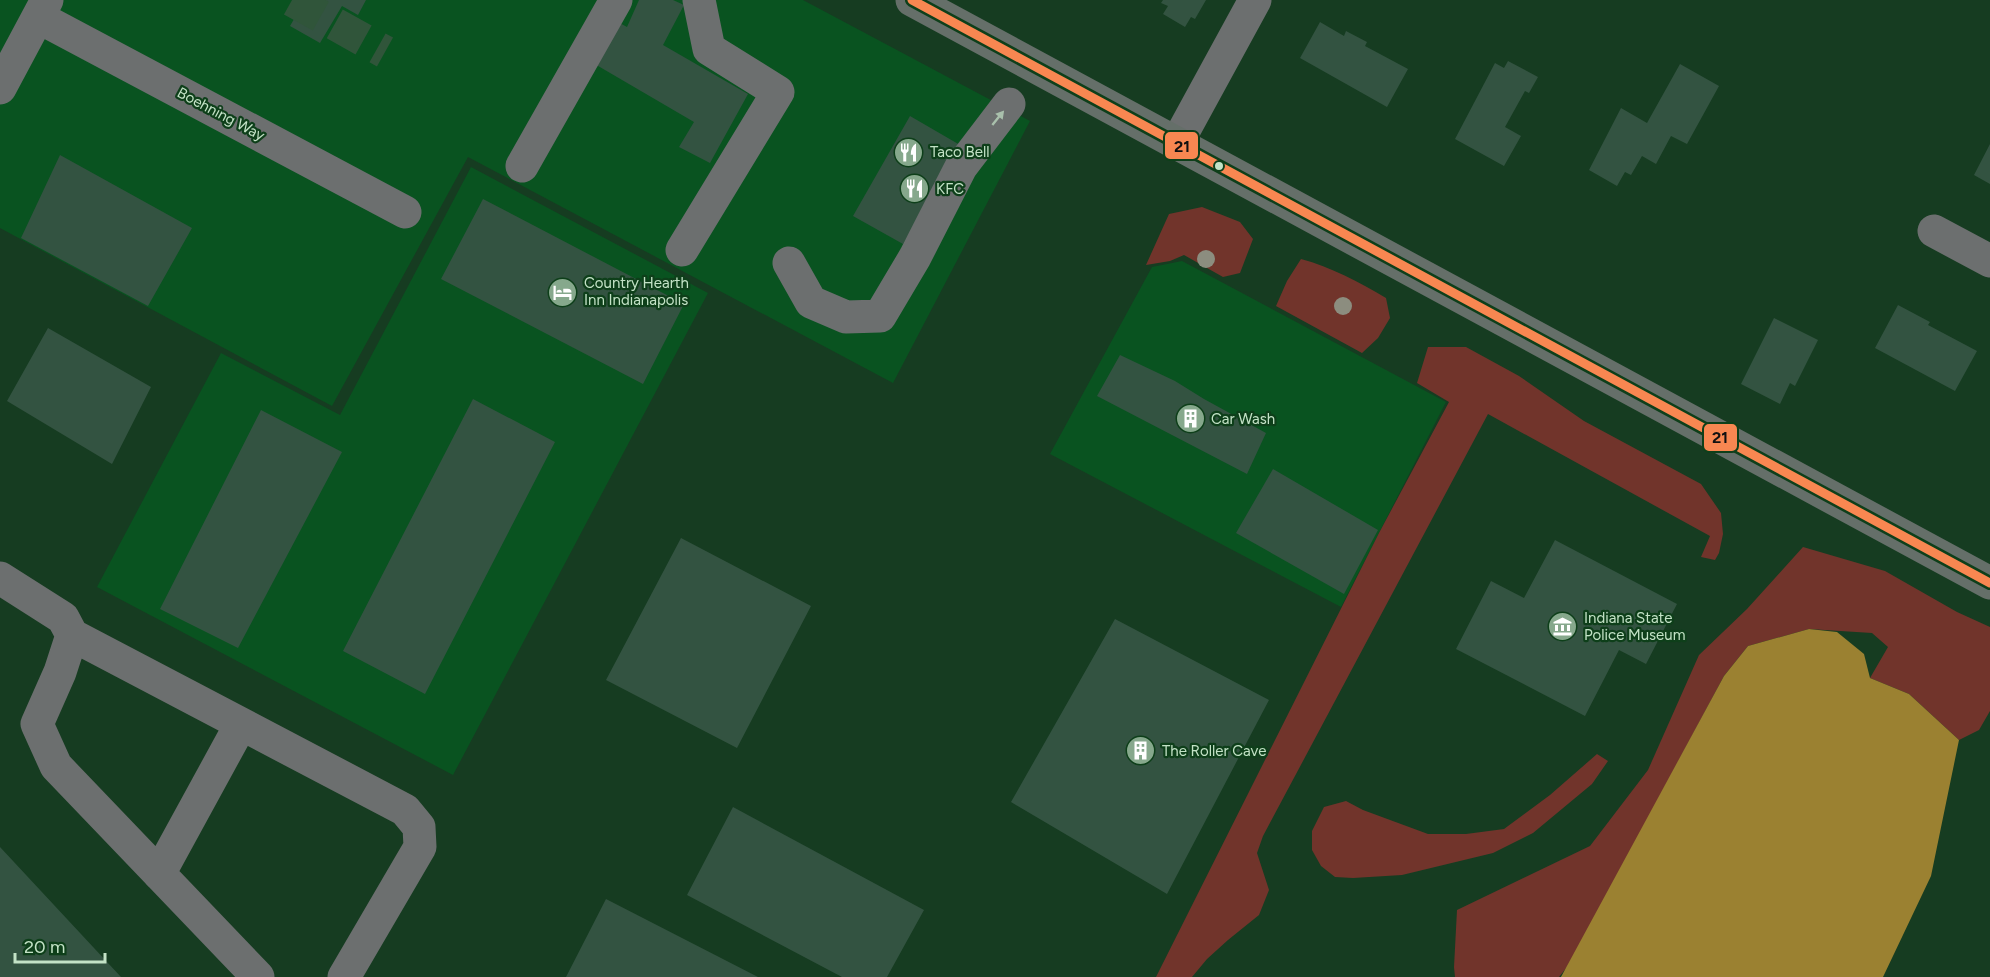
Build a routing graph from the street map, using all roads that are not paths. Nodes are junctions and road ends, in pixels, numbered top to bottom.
1 (616, 0) edge
2 (699, 0) edge
3 (912, 0) edge
4 (1255, 0) edge
5 (42, 8) edge
6 (0, 88) edge
7 (1009, 104) dead end
8 (1177, 143) junction
9 (522, 166) dead end
10 (405, 212) dead end
11 (1934, 231) dead end
12 (682, 250) dead end
13 (1990, 261) edge
14 (791, 268) dead end
15 (0, 578) edge
16 (1990, 583) edge
17 (72, 635) junction
18 (241, 724) junction
19 (159, 874) junction
20 (258, 977) edge
21 (344, 977) edge

1 - 9 street
2 - 12 street
3 - 8 main road
4 - 8 street
5 - 6 street
5 - 10 street, Boehning Way
14 -> 7 street
8 - 16 main road
11 - 13 street
15 - 17 street
17 - 18 street
17 - 19 street
18 - 19 street
18 - 21 street
19 - 20 street

